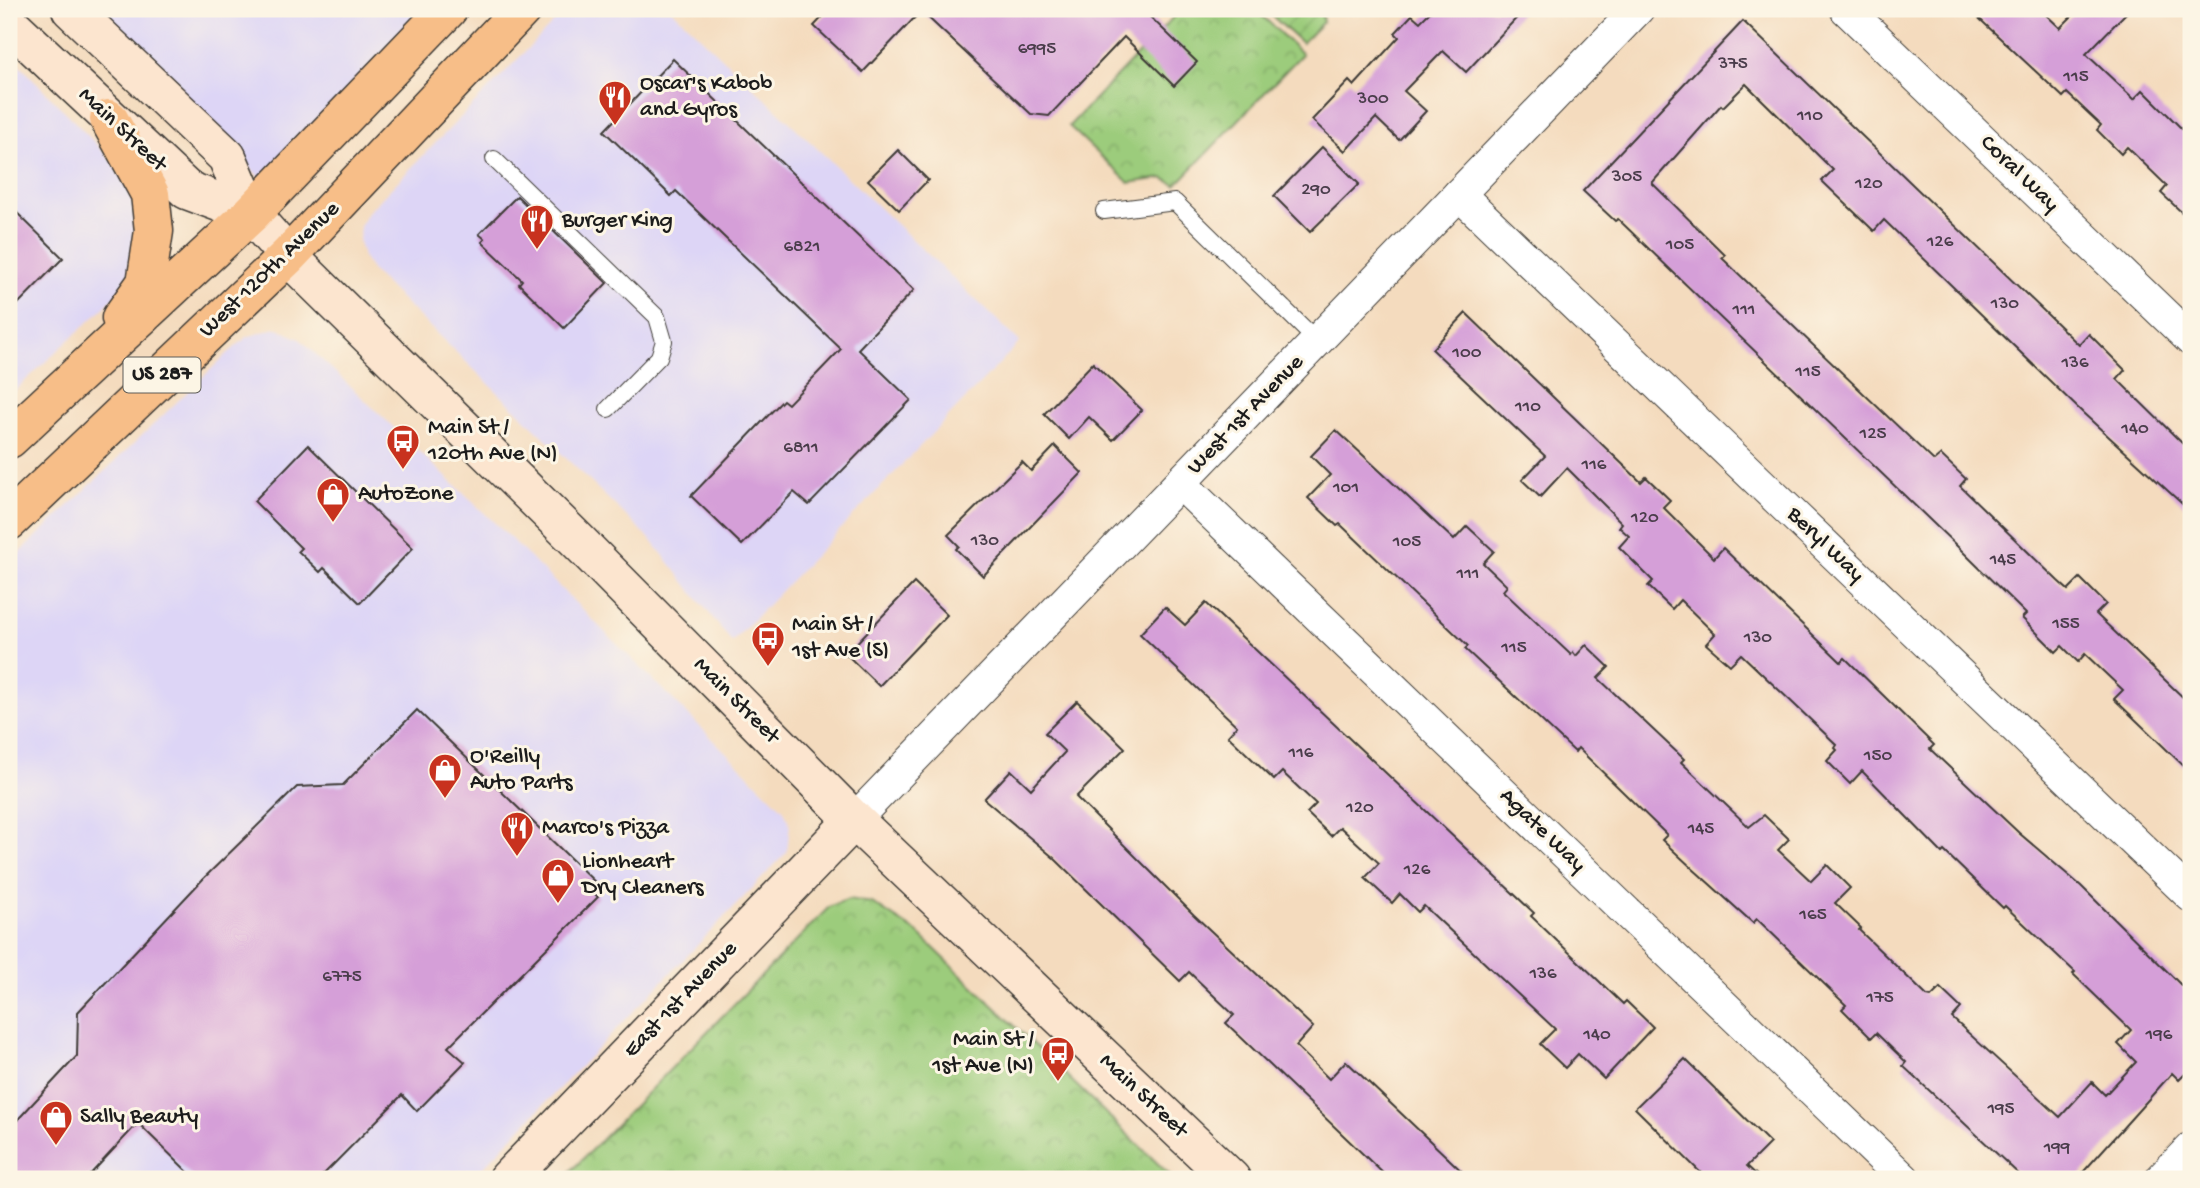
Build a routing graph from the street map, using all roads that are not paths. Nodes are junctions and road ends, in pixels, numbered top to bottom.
1 (71, 9) edge
2 (448, 9) edge
3 (522, 9) edge
4 (1638, 9) edge
5 (1846, 9) edge
6 (9, 23) edge
7 (109, 119) junction
8 (494, 159) dead end
9 (1459, 194) junction
10 (1104, 211) dead end
11 (251, 214) junction
12 (288, 256) junction
13 (2191, 340) edge
14 (1317, 341) junction
15 (75, 380) junction
16 (608, 410) dead end
17 (9, 439) edge
18 (1180, 484) junction
19 (9, 521) edge
20 (854, 820) junction
21 (2191, 896) edge
22 (2191, 1148) edge
23 (508, 1179) edge
24 (1231, 1179) edge
25 (1904, 1179) edge
26 (2161, 1179) edge

1 - 11 main road, Main Street
2 - 11 main road, US 287
3 - 12 main road, West 120th Avenue / US 287
4 - 9 street, West 1st Avenue
5 - 13 street, Coral Way
6 - 7 main road, Main Street
7 - 11 main road, Main Street
7 - 15 main road
8 - 16 lane
9 - 14 street, West 1st Avenue
9 - 21 street, Beryl Way
10 - 14 lane
11 - 12 main road, Main Street
11 - 15 main road, US 287
12 - 19 main road, West 120th Avenue / US 287
12 - 20 main road, Main Street
14 - 18 street, West 1st Avenue
15 - 17 main road, US 287
18 - 20 street, West 1st Avenue
18 - 25 street, Agate Way
20 - 23 main road, East 1st Avenue
20 - 24 main road, Main Street
22 - 26 street

